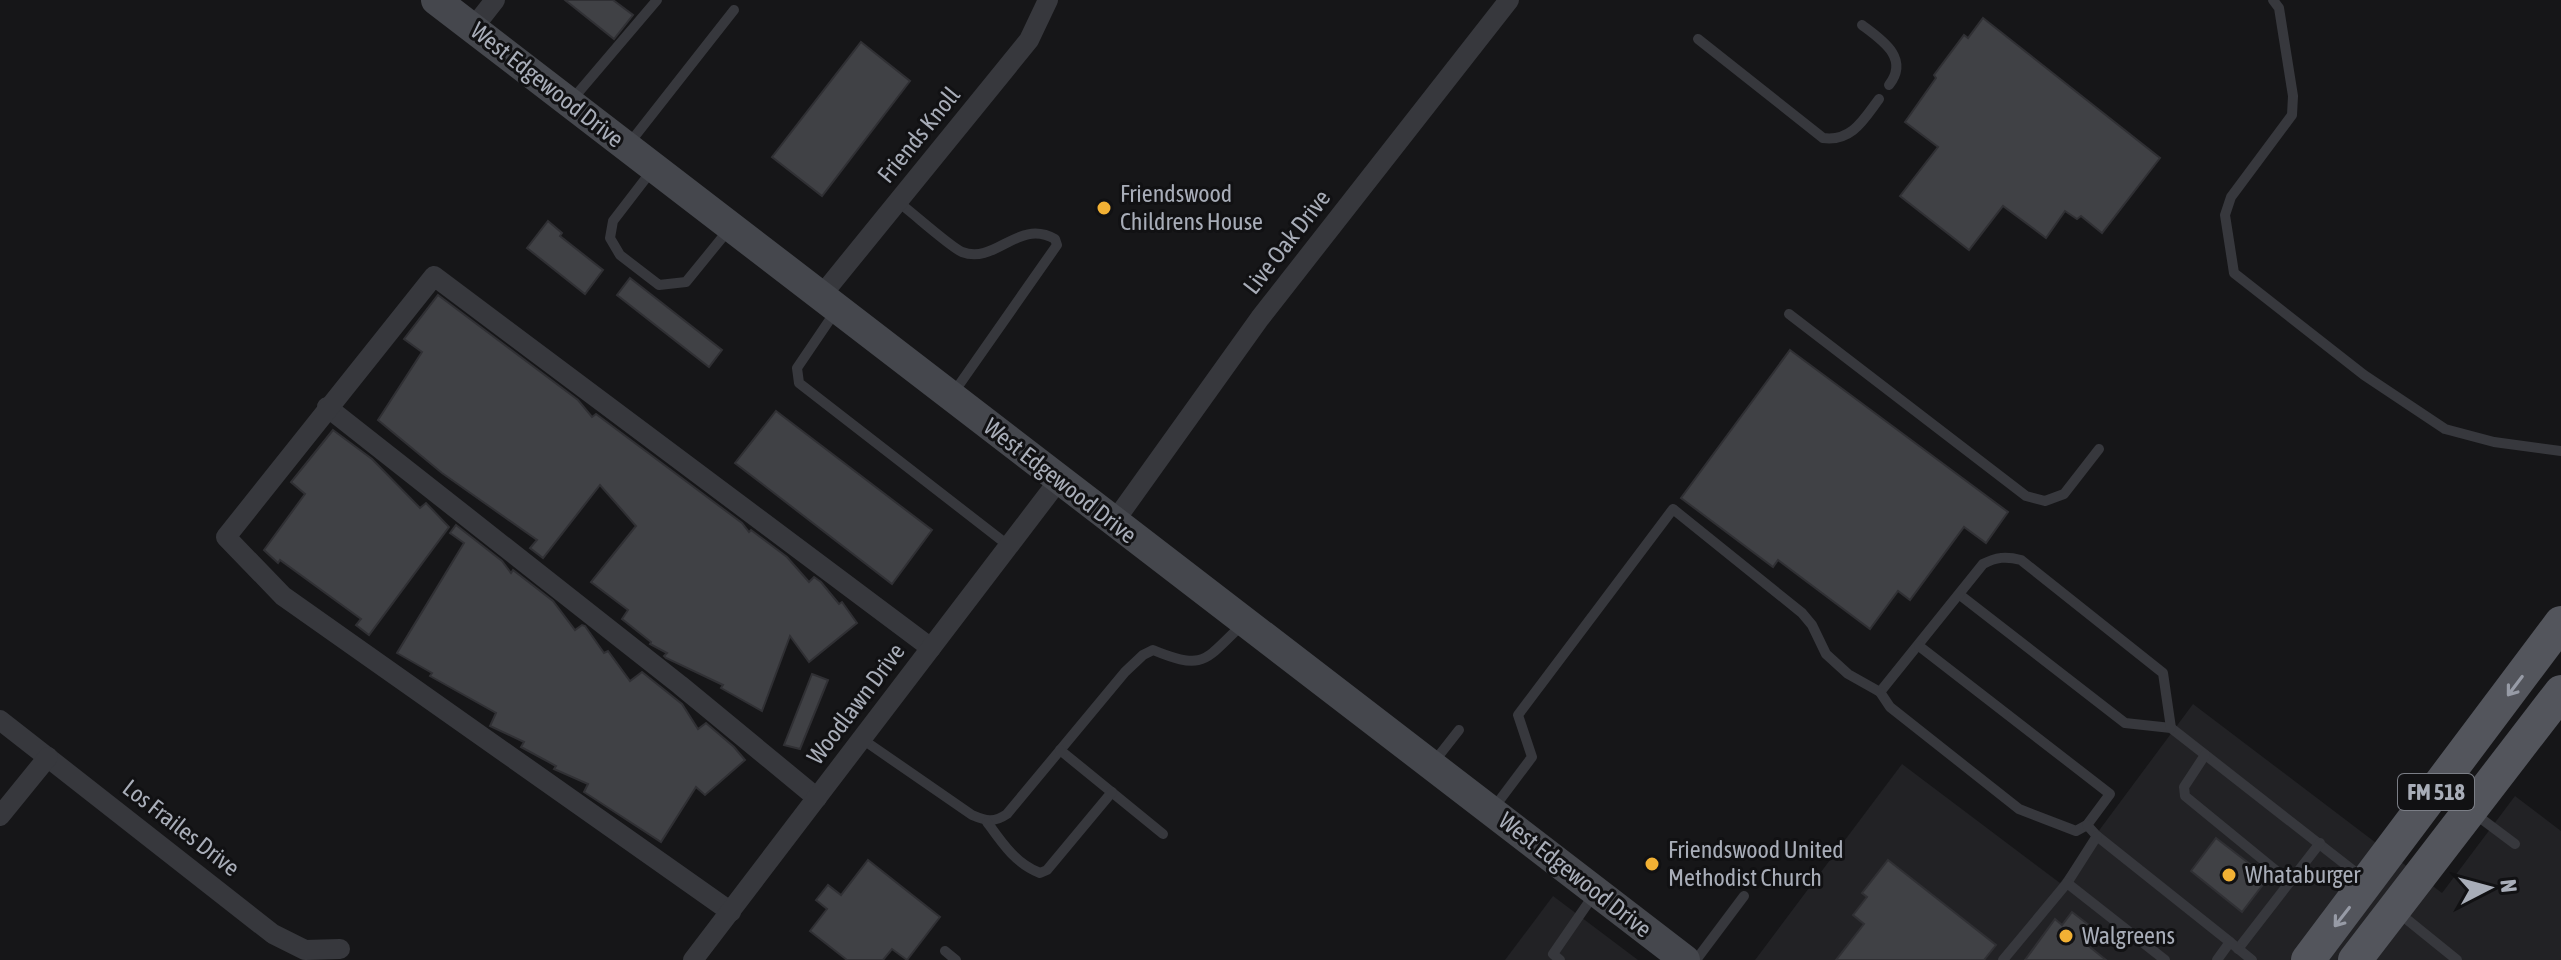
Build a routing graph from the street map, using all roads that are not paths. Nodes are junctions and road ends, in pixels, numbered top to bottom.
1 (495, 0) edge
2 (657, 0) edge
3 (1048, 0) edge
4 (1509, 0) edge
5 (2273, 0) edge
6 (441, 1) edge
7 (734, 10) dead end
8 (1862, 25) dead end
9 (473, 28) junction
10 (1698, 39) dead end
11 (1889, 85) dead end
12 (1879, 99) dead end
13 (570, 103) junction
14 (627, 147) junction
15 (654, 168) junction
16 (898, 202) junction
17 (731, 227) junction
18 (829, 302) junction
19 (1789, 314) dead end
20 (951, 397) junction
21 (327, 407) junction
22 (2099, 449) dead end
23 (2561, 451) edge
24 (1059, 480) junction
25 (1114, 522) junction
26 (1009, 546) junction
27 (1960, 595) junction
28 (1244, 623) junction
29 (2561, 623) edge
30 (1919, 646) junction
31 (931, 648) junction
32 (1880, 692) junction
33 (2561, 692) edge
34 (0, 720) edge
35 (2171, 728) junction
36 (1459, 730) dead end
37 (862, 739) junction
38 (1060, 750) junction
39 (2205, 755) junction
40 (48, 757) junction
41 (1430, 766) junction
42 (1112, 792) junction
43 (817, 798) junction
44 (1492, 811) junction
45 (2472, 811) junction
46 (0, 816) edge
47 (987, 822) junction
48 (2087, 825) junction
49 (1163, 834) dead end
50 (2097, 836) junction
51 (2320, 843) junction
52 (2515, 844) dead end
53 (2290, 882) junction
54 (2067, 883) junction
55 (2368, 883) junction
56 (1596, 892) junction
57 (1744, 896) dead end
58 (2394, 909) junction
59 (731, 912) junction
60 (2234, 946) junction
61 (340, 949) dead end
62 (945, 951) dead end
63 (693, 960) edge
64 (956, 960) edge
65 (1560, 960) edge
66 (1685, 960) edge
67 (1696, 960) edge
68 (2003, 960) edge
69 (2165, 960) edge
70 (2217, 960) edge
71 (2252, 960) edge
72 (2308, 960) edge
73 (2355, 960) edge
74 (2457, 960) edge

1 - 9 street
2 - 13 lane
3 - 16 street, Friends Knoll
4 - 25 street, Live Oak Drive
5 - 23 lane
6 - 9 main road, West Edgewood Drive
7 - 14 lane
8 - 11 lane
9 - 13 main road, West Edgewood Drive
10 - 12 lane
13 - 14 main road, West Edgewood Drive
14 - 15 main road, West Edgewood Drive
15 - 17 main road, West Edgewood Drive
15 - 17 lane
16 - 18 street, Friends Knoll
16 - 20 lane
17 - 18 main road, West Edgewood Drive
18 - 20 main road, West Edgewood Drive
18 - 26 lane
19 - 22 lane
20 - 24 main road, West Edgewood Drive
21 - 31 street
21 - 43 street
21 - 59 street
24 - 25 main road, West Edgewood Drive
24 - 26 street, Woodlawn Drive
25 - 28 main road, West Edgewood Drive
26 - 31 street, Woodlawn Drive
27 - 30 lane
27 - 35 lane
27 - 35 lane
28 - 38 lane
28 - 41 main road, West Edgewood Drive
29 -> 55 main road, FM 518
30 - 32 lane
30 - 48 lane
31 - 37 street, Woodlawn Drive
32 - 44 lane
32 - 48 lane
33 - 45 main road, FM 518
34 - 40 street, Los Frailes Drive
35 - 39 lane
36 - 41 lane
37 - 43 street, Woodlawn Drive
37 - 47 lane
38 - 42 lane
38 - 47 lane
39 - 51 lane
39 - 53 lane
40 - 46 street
40 - 61 street, Los Frailes Drive
41 - 44 main road, West Edgewood Drive
42 - 47 lane
42 - 49 lane
43 - 59 street, Woodlawn Drive
44 - 56 main road, West Edgewood Drive
45 - 52 lane
45 - 58 main road, FM 518
48 - 50 lane
50 - 54 lane
50 - 60 lane
51 - 53 lane
51 - 55 lane
53 - 60 lane
54 - 68 lane
54 - 69 lane
55 - 58 main road
55 -> 72 main road, FM 518
56 - 65 lane
56 - 66 main road, West Edgewood Drive
57 - 67 lane
58 - 73 main road, FM 518
58 - 74 lane
59 - 63 street, Woodlawn Drive
60 - 70 lane
60 - 71 lane
62 - 64 lane

